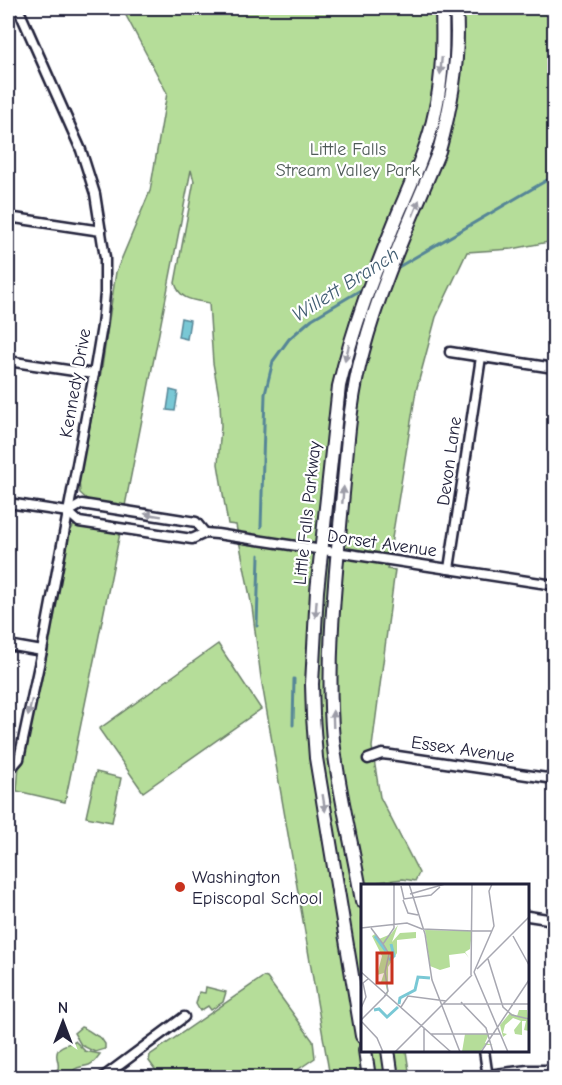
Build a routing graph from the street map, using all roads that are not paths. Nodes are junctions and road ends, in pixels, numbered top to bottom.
1 (18, 8) edge
2 (442, 8) edge
3 (456, 8) edge
4 (8, 13) edge
5 (8, 217) edge
6 (101, 231) junction
7 (450, 352) dead end
8 (480, 357) junction
9 (8, 361) edge
10 (555, 368) edge
11 (94, 375) junction
12 (8, 503) edge
13 (68, 512) junction
14 (205, 533) junction
15 (322, 550) junction
16 (337, 553) junction
17 (449, 569) junction
18 (555, 585) edge
19 (8, 645) edge
20 (42, 651) junction
21 (368, 759) dead end
22 (8, 770) edge
23 (555, 779) edge
24 (361, 891) edge
25 (529, 916) edge
26 (555, 920) edge
27 (184, 1017) dead end
28 (361, 1024) edge
29 (365, 1052) edge
30 (388, 1052) edge
31 (484, 1052) edge
32 (555, 1070) edge
33 (488, 1076) edge
34 (102, 1077) edge
35 (369, 1077) edge
36 (392, 1077) edge

1 - 4 street
1 - 6 street, Kennedy Drive
2 -> 15 main road, Little Falls Parkway
16 -> 3 main road, Little Falls Parkway
5 - 6 street
6 - 11 street, Kennedy Drive
7 - 8 street
8 - 10 street
8 - 17 street, Devon Lane
9 - 11 street
11 - 13 street, Kennedy Drive
12 - 13 street, Dorset Avenue
13 - 14 street, Dorset Avenue
14 -> 13 street, Dorset Avenue
13 - 20 street, Kennedy Drive
14 - 15 street, Dorset Avenue
15 - 16 street, Dorset Avenue
15 -> 28 main road, Little Falls Parkway
16 - 17 street, Dorset Avenue
24 -> 16 main road, Little Falls Parkway
17 - 18 street, Dorset Avenue
19 - 20 street
20 -> 22 street, Kennedy Drive
21 - 23 street, Essex Avenue
25 - 26 street
27 - 34 street
29 - 35 main road
30 - 36 main road
31 - 33 street
32 - 33 street

